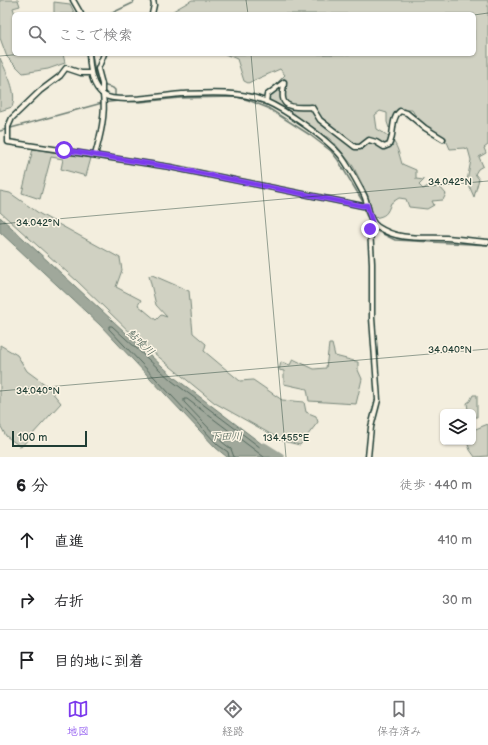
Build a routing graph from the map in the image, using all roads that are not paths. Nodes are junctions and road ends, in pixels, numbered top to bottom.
1 (73, 0) edge
2 (153, 0) edge
3 (80, 12) edge
4 (153, 12) edge
5 (89, 56) edge
6 (103, 56) edge
7 (91, 74) junction
8 (104, 98) junction
9 (266, 102) junction
10 (443, 138) dead end
11 (95, 155) junction
12 (365, 206) junction
13 (372, 224) junction
14 (488, 242) edge
15 (368, 457) edge

1 - 3 street
2 - 4 street
5 - 7 street
6 - 8 street
7 - 8 street
7 - 11 street
8 - 9 street
8 - 11 street
9 - 10 street
9 - 12 street
11 - 12 street
12 - 13 street
13 - 14 street
13 - 15 street

